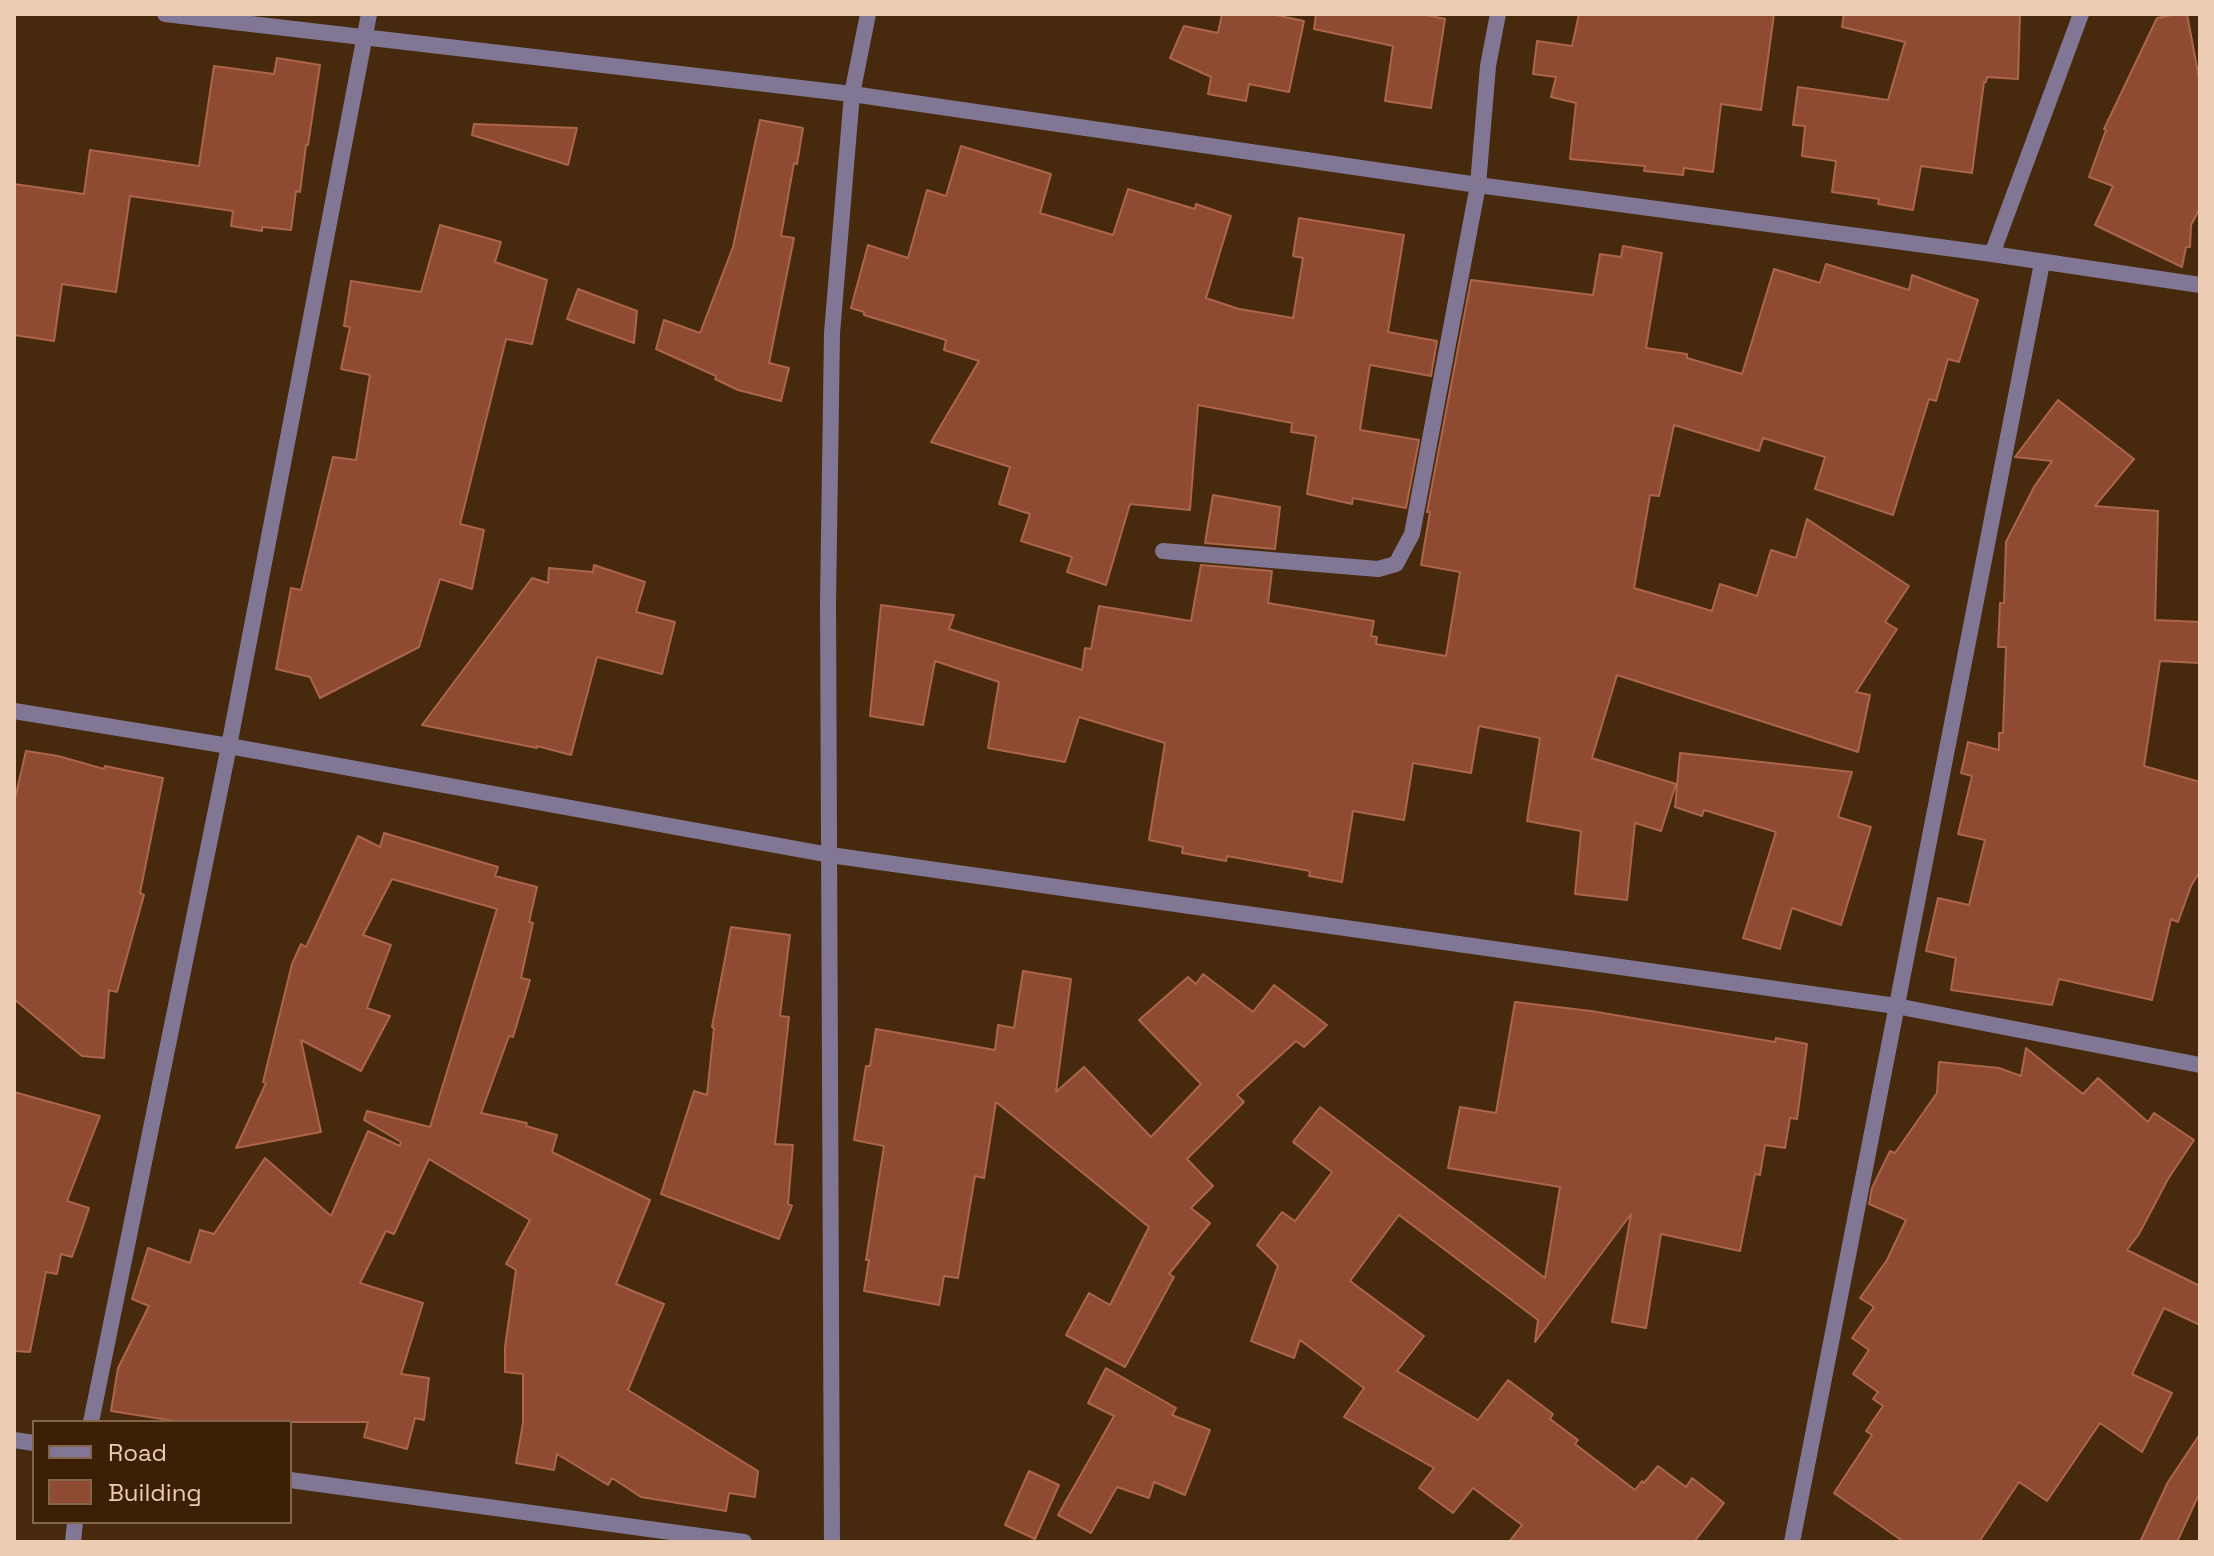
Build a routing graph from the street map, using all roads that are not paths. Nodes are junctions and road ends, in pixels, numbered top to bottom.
1 (165, 14) edge
2 (369, 14) edge
3 (868, 14) edge
4 (1498, 14) edge
5 (2081, 14) edge
6 (365, 36) junction
7 (852, 94) junction
8 (1478, 185) junction
9 (1992, 254) junction
10 (2042, 263) junction
11 (2200, 285) edge
12 (1163, 551) dead end
13 (14, 711) edge
14 (229, 746) junction
15 (830, 855) junction
16 (1896, 1006) junction
17 (2200, 1065) edge
18 (91, 1420) edge
19 (292, 1480) edge
20 (744, 1542) edge
21 (832, 1542) edge
22 (1792, 1542) edge

1 - 6 street
2 - 6 street
3 - 7 street
4 - 8 street
5 - 9 street
6 - 7 street
6 - 14 street
7 - 8 street
7 - 15 street
8 - 9 street
8 - 12 street
9 - 10 street
10 - 11 street
10 - 16 street
13 - 14 street
14 - 15 street
14 - 18 street
15 - 16 street
15 - 21 street
16 - 17 street
16 - 22 street
19 - 20 street

